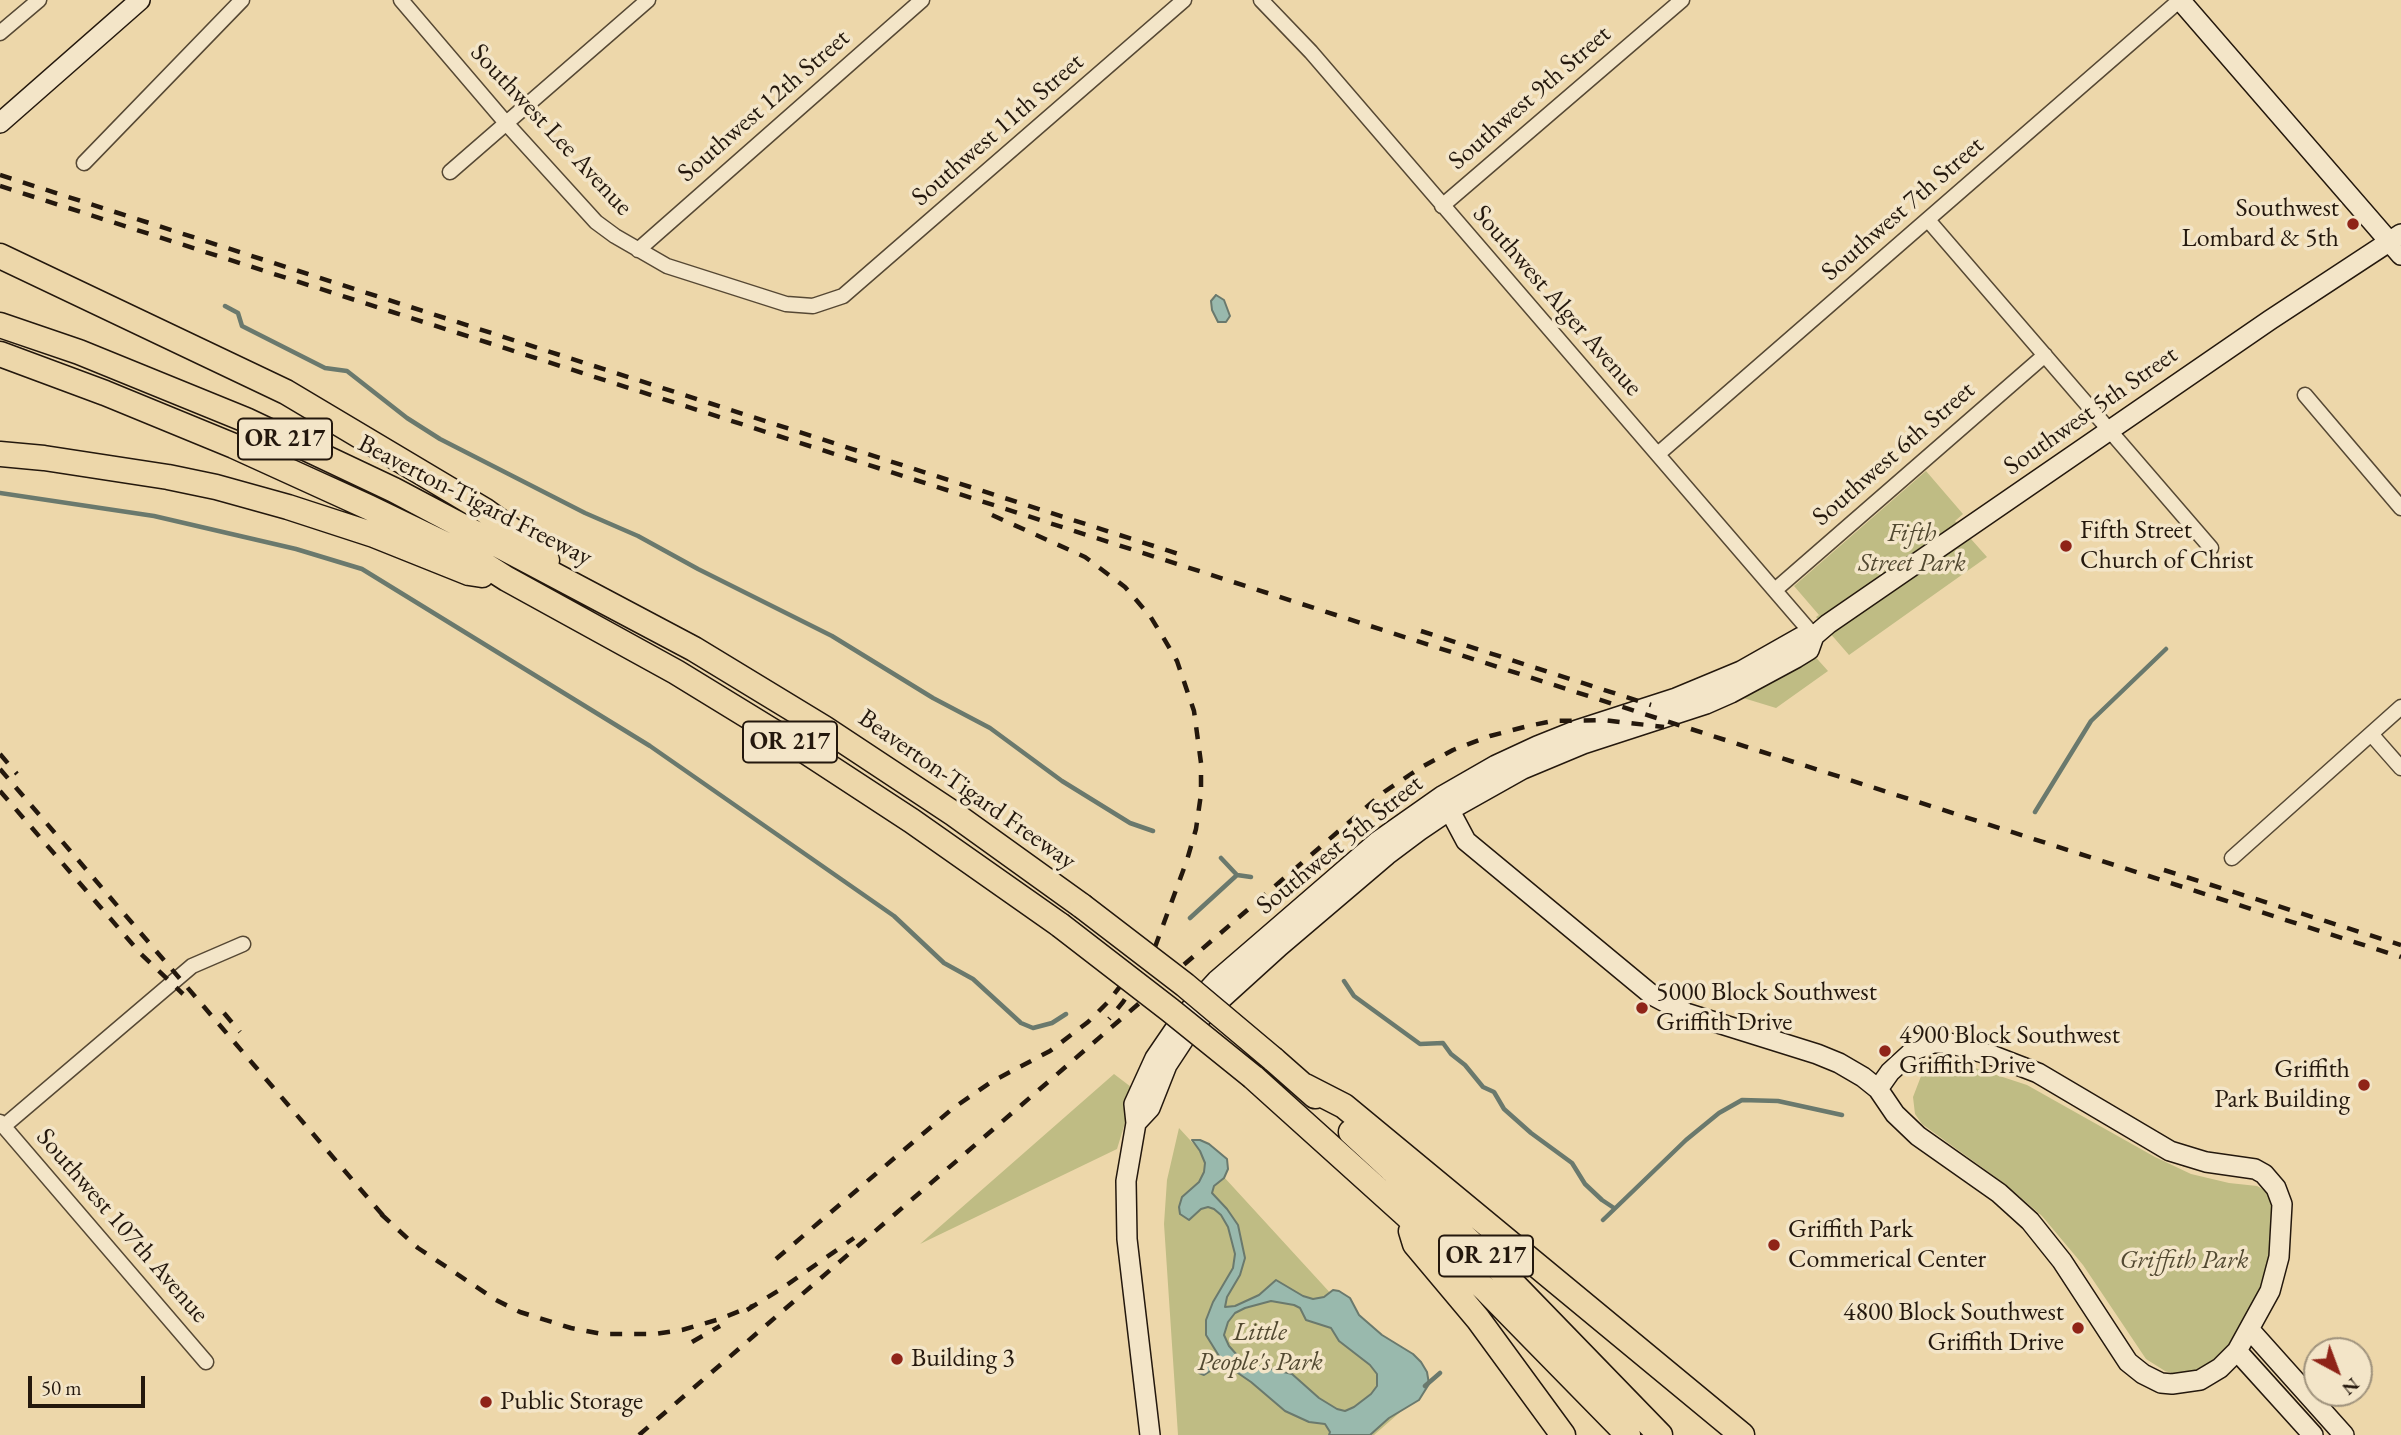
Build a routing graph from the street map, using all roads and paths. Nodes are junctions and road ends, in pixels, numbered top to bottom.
1 (39, 0) edge
2 (140, 0) edge
3 (242, 0) edge
4 (401, 0) edge
5 (648, 0) edge
6 (922, 0) edge
7 (1184, 0) edge
8 (1261, 0) edge
9 (1682, 0) edge
10 (2180, 0) edge
11 (0, 33) edge
12 (1, 122) edge
13 (506, 123) junction
14 (84, 163) dead end
15 (450, 172) dead end
16 (1442, 206) junction
17 (1928, 220) junction
18 (2397, 244) edge
19 (638, 250) junction
20 (0, 256) edge
21 (843, 296) joint
22 (0, 325) edge
23 (0, 354) edge
24 (2045, 355) junction
25 (2305, 395) dead end
26 (2110, 430) junction
27 (0, 454) edge
28 (1658, 454) junction
29 (2401, 508) edge
30 (2210, 548) dead end
31 (560, 578) junction
32 (507, 579) junction
33 (1775, 590) junction
34 (1814, 636) junction
35 (2401, 706) edge
36 (2371, 734) junction
37 (2401, 768) edge
38 (1446, 803) junction
39 (2232, 858) dead end
40 (243, 944) dead end
41 (1305, 1086) junction
42 (1878, 1089) junction
43 (2, 1124) edge
44 (1405, 1214) junction
45 (2250, 1330) junction
46 (2237, 1351) junction
47 (206, 1362) dead end
48 (1150, 1435) edge
49 (1563, 1435) edge
50 (1628, 1435) edge
51 (1660, 1435) edge
52 (1742, 1435) edge
53 (2313, 1435) edge
54 (2344, 1435) edge

1 - 11 street
2 - 12 street
3 - 14 street
4 - 13 street, Southwest Lee Avenue
5 - 13 street
6 - 19 street, Southwest 12th Street
7 - 21 street, Southwest 11th Street
8 - 16 street, Southwest Alger Avenue
9 - 16 street, Southwest 9th Street
10 - 17 street, Southwest 7th Street
10 - 18 street
13 - 15 street
13 - 19 street, Southwest Lee Avenue
16 - 28 street, Southwest Alger Avenue
17 - 24 street
17 - 28 street, Southwest 7th Street
18 - 26 street, Southwest 5th Street
19 - 21 street, Southwest Lee Avenue
20 - 31 highway
22 - 31 highway, Beaverton-Tigard Freeway / OR 217
23 - 32 highway, Beaverton-Tigard Freeway / OR 217
24 - 26 street
24 - 33 street, Southwest 6th Street
25 - 29 street
26 - 30 street
26 - 34 street, Southwest 5th Street
27 - 32 highway
28 - 33 street, Southwest Alger Avenue
31 - 41 highway, Beaverton-Tigard Freeway / OR 217, bridge
32 - 44 highway, Beaverton-Tigard Freeway / OR 217, bridge
33 - 34 street, Southwest Alger Avenue
34 - 38 street, Southwest 5th Street
35 - 36 street
36 - 37 street
36 - 39 street
38 - 42 street
38 - 48 street, Southwest 5th Street
40 - 43 street
41 - 51 highway, Beaverton-Tigard Freeway / OR 217
41 - 52 highway
42 - 45 street
42 - 46 street
43 - 47 street, Southwest 107th Avenue
44 - 49 highway
44 - 50 highway, Beaverton-Tigard Freeway / OR 217
45 - 46 street
45 - 54 street
46 - 53 street

